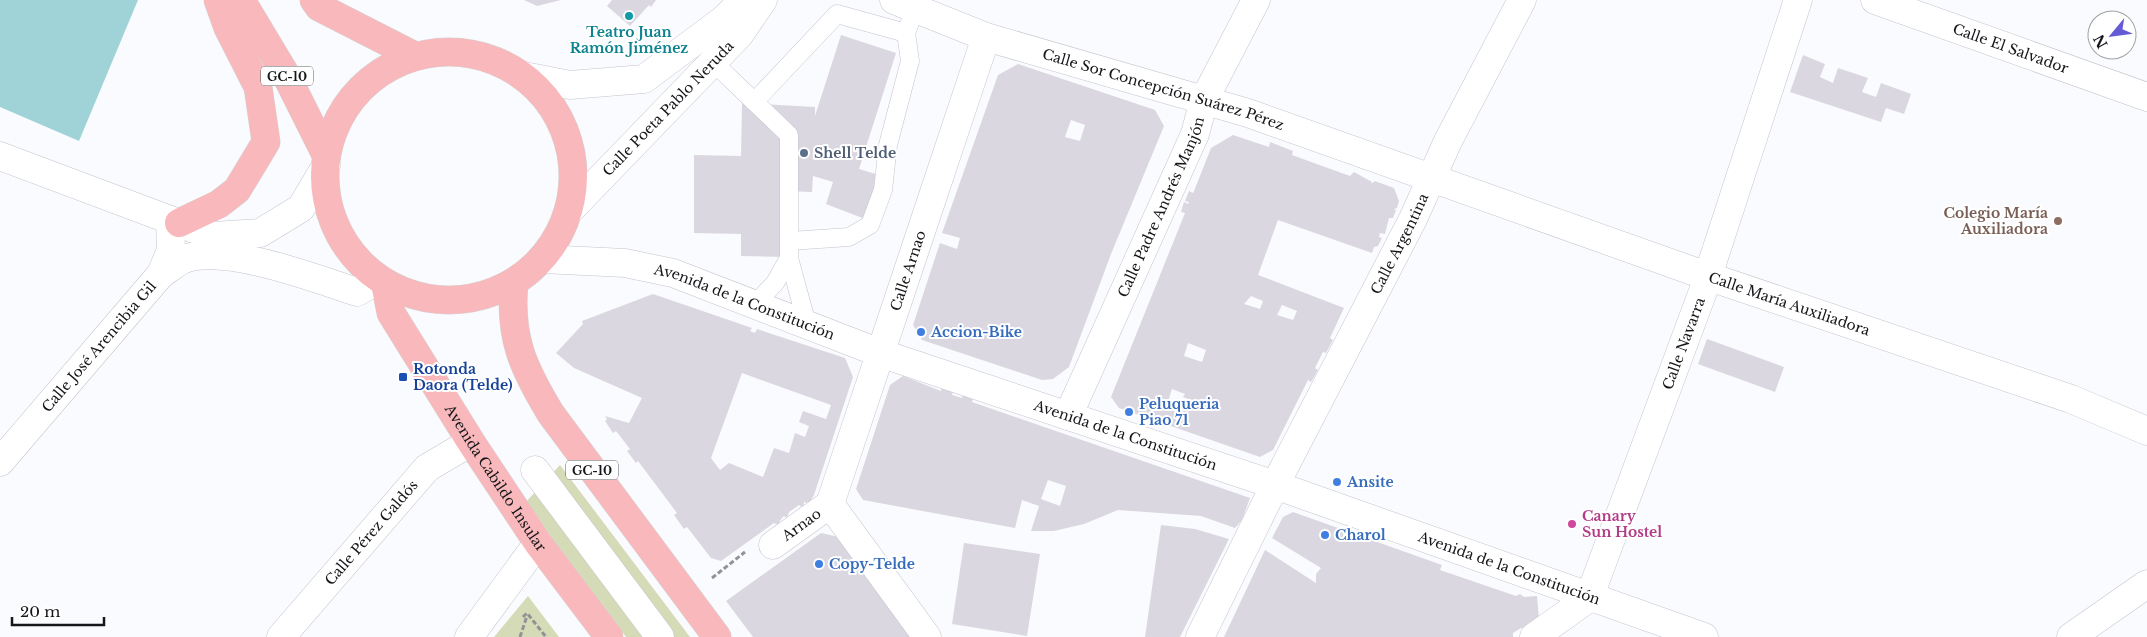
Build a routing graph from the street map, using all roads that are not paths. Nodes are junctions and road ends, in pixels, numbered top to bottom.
1 (218, 0) edge
2 (241, 0) edge
3 (314, 0) edge
4 (744, 0) edge
5 (763, 0) edge
6 (1256, 0) edge
7 (1522, 0) edge
8 (1798, 0) edge
9 (1875, 0) edge
10 (905, 14) edge
11 (986, 37) junction
12 (413, 55) junction
13 (713, 62) junction
14 (524, 76) junction
15 (2147, 97) edge
16 (1204, 100) junction
17 (754, 102) junction
18 (0, 156) edge
19 (326, 160) junction
20 (1433, 177) junction
21 (568, 212) junction
22 (174, 222) junction
23 (790, 241) junction
24 (543, 258) junction
25 (789, 258) junction
26 (161, 274) junction
27 (1707, 276) junction
28 (383, 281) junction
29 (514, 283) junction
30 (755, 304) junction
31 (806, 324) junction
32 (880, 353) junction
33 (1068, 416) junction
34 (2147, 431) edge
35 (471, 442) junction
36 (0, 462) edge
37 (535, 470) dead end
38 (1274, 485) junction
39 (830, 504) junction
40 (538, 543) junction
41 (773, 545) dead end
42 (2147, 584) edge
43 (1589, 598) junction
44 (281, 637) edge
45 (469, 637) edge
46 (609, 637) edge
47 (660, 637) edge
48 (717, 637) edge
49 (928, 637) edge
50 (1200, 637) edge
51 (1534, 637) edge
52 (1704, 637) edge
53 (2071, 637) edge

1 - 22 main road
2 - 19 main road, GC-10
3 - 12 main road
4 - 14 street, Calle Poeta Pablo Neruda
5 - 13 street, Calle Poeta Pablo Neruda
6 - 16 street, Calle Padre Andrés Manjón
7 - 20 street, Calle Argentina
8 - 27 street, Calle Navarra
9 - 15 street, Calle El Salvador
10 - 11 street, Calle Sor Concepción Suárez Pérez
10 - 17 lane
10 - 23 lane
11 - 16 street, Calle Sor Concepción Suárez Pérez
11 - 32 street, Calle Arnao
12 - 14 main road, GC-10
12 - 19 main road, GC-10
13 - 17 lane
13 - 21 street, Calle Poeta Pablo Neruda
14 - 21 main road, GC-10
16 - 20 street, Calle Sor Concepción Suárez Pérez
16 - 33 street, Calle Padre Andrés Manjón
17 - 23 lane
18 - 22 street
19 - 22 street
19 - 28 main road, GC-10
20 - 27 street, Calle María Auxiliadora
20 - 38 street, Calle Argentina
21 - 24 main road, GC-10
22 - 26 street, Calle José Arencibia Gil
23 - 25 lane
24 - 29 main road, GC-10
24 - 30 street, Avenida de la Constitución
25 - 30 lane
25 - 31 lane
26 - 28 street
26 - 36 street, Calle José Arencibia Gil
27 - 34 street, Calle María Auxiliadora
27 - 43 street, Calle Navarra
28 - 29 main road, GC-10
28 - 35 main road, Avenida Cabildo Insular
29 - 48 main road, GC-10
30 - 31 street, Avenida de la Constitución
31 - 32 street, Avenida de la Constitución
32 - 33 street, Avenida de la Constitución
32 - 39 street, Calle Arnao
33 - 38 street, Avenida de la Constitución
35 - 40 main road, Avenida Cabildo Insular
35 - 44 street, Calle Pérez Galdós
37 - 47 street
38 - 43 street, Avenida de la Constitución
38 - 50 street, Calle Argentina
39 - 41 street, Arnao
39 - 49 street
40 - 45 street
40 - 46 main road, Avenida Cabildo Insular
42 - 53 street
43 - 51 street
43 - 52 street, Avenida de la Constitución

